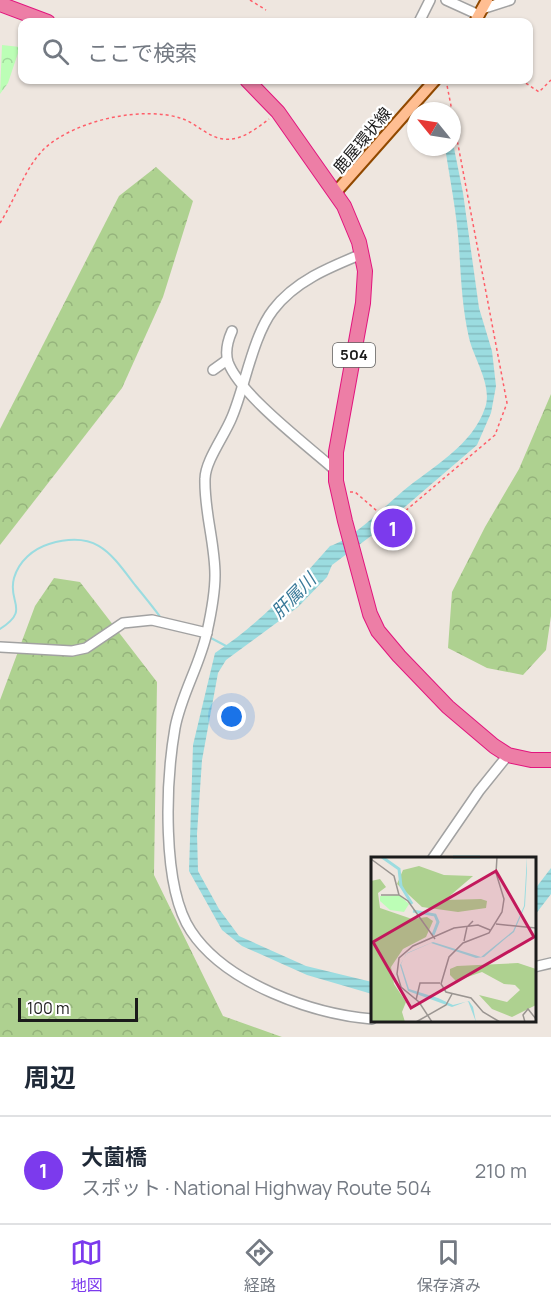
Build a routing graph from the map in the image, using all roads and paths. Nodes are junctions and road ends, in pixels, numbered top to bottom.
1 (250, 0) edge
2 (430, 0) edge
3 (446, 0) edge
4 (510, 0) edge
5 (0, 4) edge
6 (266, 10) dead end
7 (481, 12) edge
8 (37, 18) edge
9 (421, 18) edge
10 (551, 80) edge
11 (251, 84) edge
12 (431, 84) edge
13 (447, 84) edge
14 (527, 84) edge
15 (450, 102) edge
16 (272, 117) dead end
17 (460, 156) edge
18 (335, 193) junction
19 (0, 222) edge
20 (362, 254) junction
21 (232, 331) dead end
22 (227, 360) junction
23 (213, 370) dead end
24 (244, 388) junction
25 (335, 470) junction
26 (338, 492) junction
27 (207, 633) junction
28 (0, 646) edge
29 (508, 755) junction
30 (551, 760) edge
31 (434, 857) edge
32 (551, 963) edge
33 (536, 967) edge
34 (371, 1019) edge

1 - 6 path
2 - 9 street
3 - 7 street
4 - 7 street
5 - 8 highway
10 - 14 path
11 - 18 highway, 504
12 - 18 main road, 鹿屋環状線
13 - 15 path
16 - 19 path
17 - 26 path
18 - 20 highway, 504
20 - 24 street
20 - 25 highway, 504
21 - 22 street
22 - 23 street
22 - 24 street
24 - 25 street
24 - 27 street
25 - 26 highway, 504
26 - 29 highway, 504
27 - 28 street
27 - 34 street
29 - 30 highway, 504
29 - 31 street
32 - 33 street

